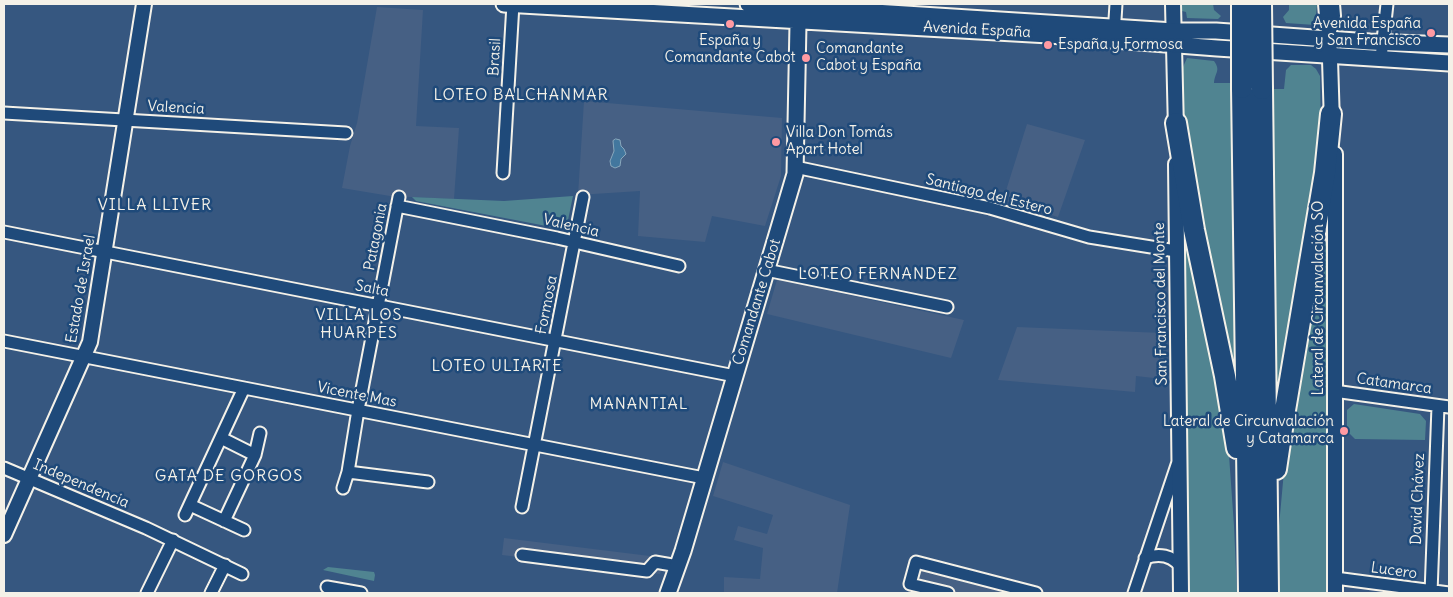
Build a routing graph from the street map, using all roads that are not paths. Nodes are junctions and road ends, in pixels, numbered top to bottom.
1 (144, 4) edge
2 (504, 4) edge
3 (513, 4) edge
4 (748, 4) edge
5 (1116, 4) edge
6 (1173, 4) edge
7 (1242, 4) edge
8 (1261, 4) edge
9 (1387, 4) edge
10 (577, 6) edge
11 (1330, 8) edge
12 (802, 10) edge
13 (1114, 33) junction
14 (1174, 37) junction
15 (1330, 38) junction
16 (1383, 42) junction
17 (1449, 45) edge
18 (1330, 54) junction
19 (1381, 58) junction
20 (1449, 63) edge
21 (1252, 89) junction
22 (4, 113) edge
23 (1331, 114) junction
24 (126, 120) junction
25 (1176, 123) junction
26 (346, 134) dead end
27 (795, 167) junction
28 (503, 173) dead end
29 (584, 198) dead end
30 (398, 202) joint
31 (4, 232) edge
32 (575, 242) junction
33 (105, 251) junction
34 (1176, 251) junction
35 (679, 266) dead end
36 (766, 270) junction
37 (378, 305) junction
38 (947, 307) dead end
39 (555, 340) junction
40 (4, 341) edge
41 (84, 356) junction
42 (735, 376) junction
43 (244, 388) junction
44 (1334, 391) junction
45 (1444, 406) edge
46 (358, 410) junction
47 (260, 434) dead end
48 (221, 438) junction
49 (534, 445) junction
50 (256, 455) junction
51 (1180, 459) junction
52 (4, 468) edge
53 (348, 472) junction
54 (704, 478) junction
55 (29, 479) junction
56 (428, 482) dead end
57 (343, 488) dead end
58 (522, 507) dead end
59 (224, 520) junction
60 (244, 530) dead end
61 (4, 536) edge
62 (1248, 539) junction
63 (173, 540) junction
64 (522, 555) dead end
65 (1145, 558) junction
66 (224, 565) junction
67 (678, 566) junction
68 (1181, 567) junction
69 (242, 574) dead end
70 (1335, 578) junction
71 (1267, 584) edge
72 (327, 586) dead end
73 (1431, 592) edge
74 (147, 593) edge
75 (211, 593) edge
76 (361, 593) edge
77 (668, 593) edge
78 (948, 593) edge
79 (1036, 593) edge
80 (1134, 593) edge
81 (1181, 593) edge
82 (1249, 593) edge
83 (1335, 593) edge
84 (1449, 593) edge

1 - 24 street, Estado de Israel
2 - 3 main road, Avenida España
3 - 10 main road, Avenida España
3 - 28 street, Brasil
4 - 12 main road, Avenida España
5 - 13 street
6 - 14 street
7 - 21 highway, bridge
8 - 21 highway, bridge
9 - 16 street
10 - 12 main road, Avenida España
11 - 15 street, Lateral de Circunvalación SO
12 - 13 main road, Avenida España
12 - 27 main road, Comandante Cabot
13 - 14 main road, Avenida España
14 - 15 main road, Avenida España
14 - 18 main road, Avenida España
14 - 25 street, San Francisco del Monte
15 - 16 main road, Avenida España
15 - 18 street, Lateral de Circunvalación SO
16 - 17 main road, Avenida España
16 - 19 street
18 - 19 main road, Avenida España
18 - 23 street, Lateral de Circunvalación SO
19 - 20 main road, Avenida España
21 - 62 highway
21 - 71 highway
22 - 24 street, Valencia
23 - 44 street, Lateral de Circunvalación SO
23 - 71 highway
24 - 26 street, Valencia
24 - 33 street, Estado de Israel
25 - 34 street, San Francisco del Monte
25 - 62 highway
27 - 34 street, Santiago del Estero
27 - 36 main road, Comandante Cabot
29 - 32 street, Formosa
30 - 32 street, Valencia
30 - 37 street, Patagonia
31 - 33 street, Salta
32 - 35 street, Valencia
32 - 39 street, Formosa
33 - 37 street, Salta
33 - 41 street, Estado de Israel
34 - 51 street, San Francisco del Monte
36 - 38 street
36 - 42 main road, Comandante Cabot
37 - 39 street, Salta
37 - 46 street, Patagonia
39 - 42 street, Salta
39 - 49 street, Formosa
40 - 41 street, Vicente Mas
41 - 43 street, Vicente Mas
41 - 55 street, Estado de Israel
42 - 54 main road, Comandante Cabot
43 - 46 street, Vicente Mas
43 - 48 street
44 - 45 street, Catamarca
44 - 70 street, Lateral de Circunvalación SO
45 - 73 street, David Chávez
46 - 49 street, Vicente Mas
46 - 53 street, Patagonia
47 - 50 street
48 - 50 street
48 - 59 street
49 - 54 street, Vicente Mas
49 - 58 street, Formosa
50 - 59 street
51 - 65 street, San Francisco del Monte
51 - 68 street
52 - 55 street, Independencia
53 - 56 street
53 - 57 street, Patagonia
54 - 67 main road, Comandante Cabot
55 - 61 street, Estado de Israel
55 - 63 street, Independencia
59 - 60 street
62 - 82 highway
63 - 66 street, Independencia
63 - 74 street
64 - 67 street
65 - 68 street
65 - 80 street, San Francisco del Monte
66 - 69 street, Independencia
66 - 75 street
67 - 77 main road, Comandante Cabot
68 - 81 street
70 - 73 street, Lucero
70 - 83 street, Lateral de Circunvalación SO
72 - 76 street
73 - 84 street, Lucero
78 - 79 street

